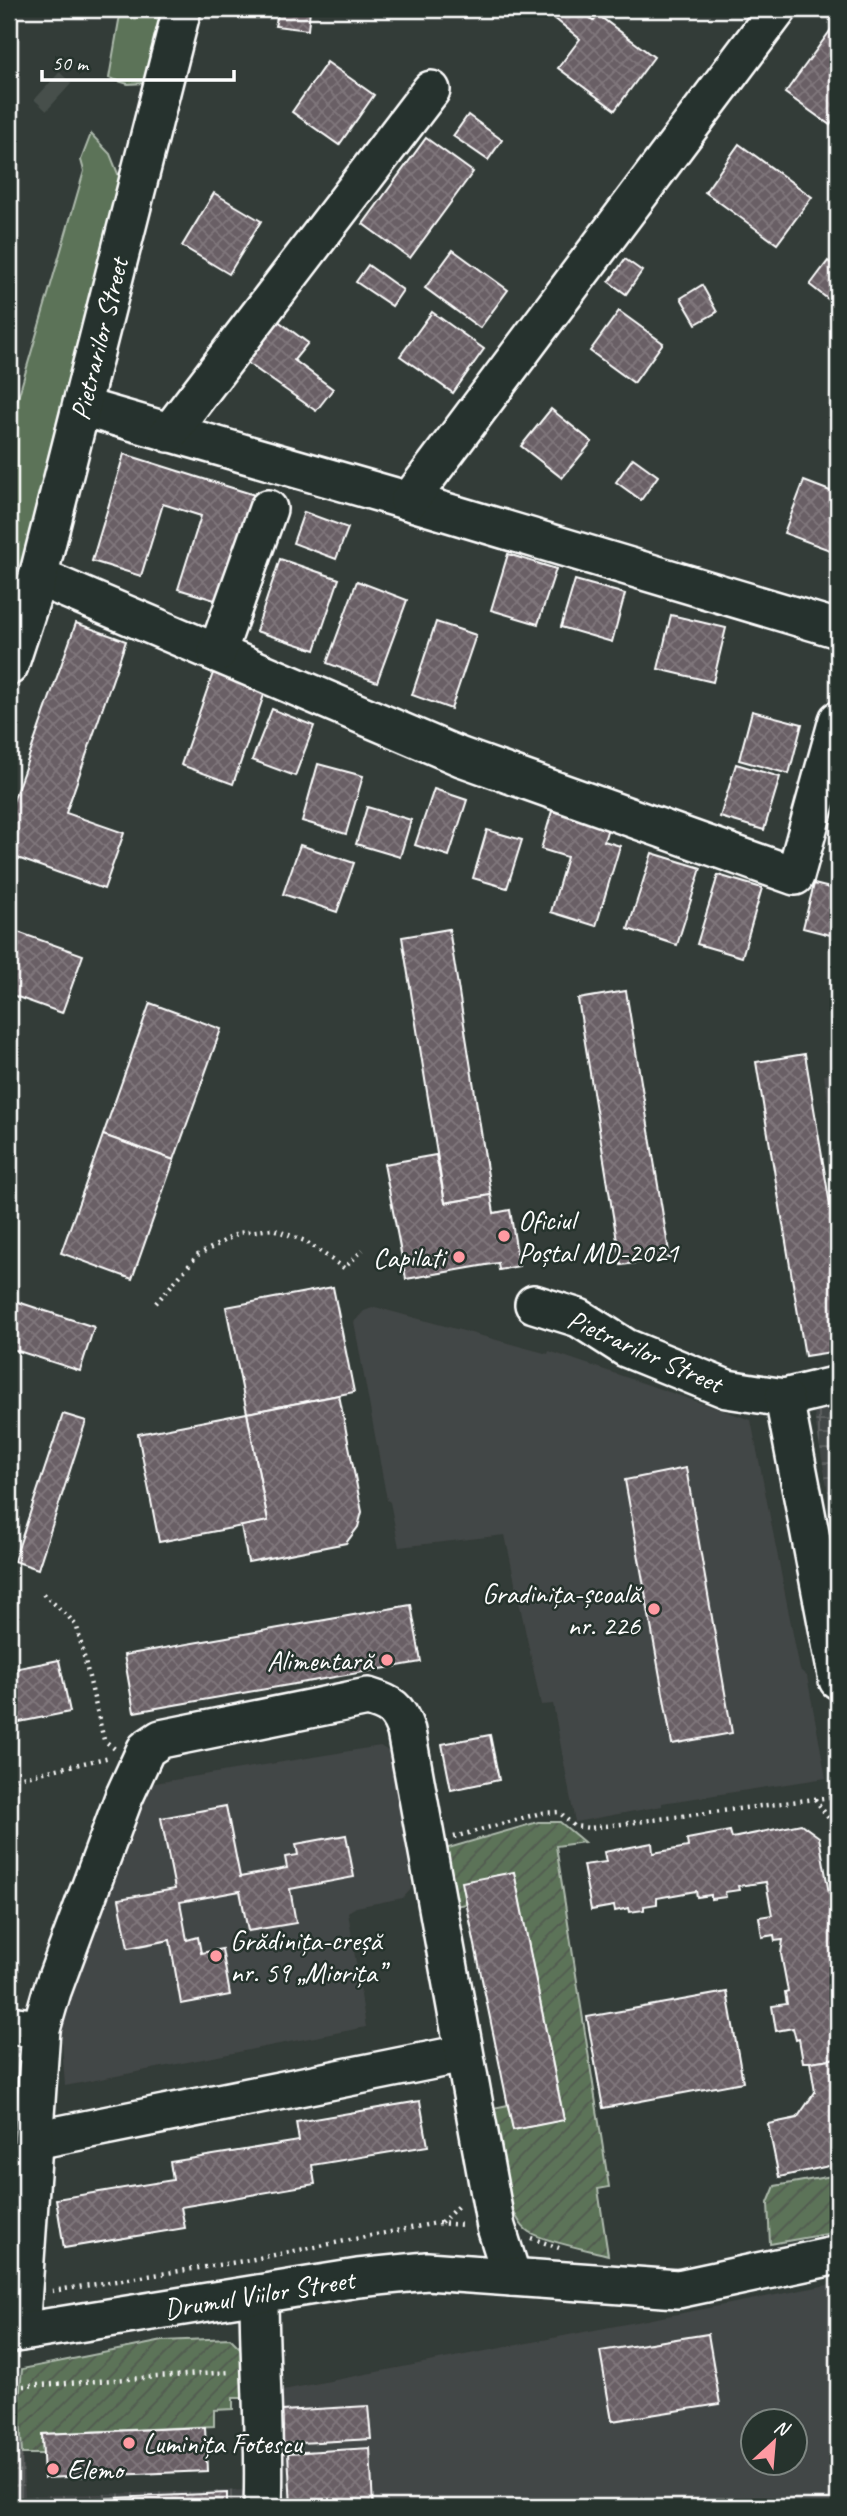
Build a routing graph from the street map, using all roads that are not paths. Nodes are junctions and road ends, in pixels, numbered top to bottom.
1 (182, 9) edge
2 (778, 9) edge
3 (431, 90) dead end
4 (82, 407) junction
5 (169, 433) junction
6 (409, 501) junction
7 (268, 509) dead end
8 (38, 578) junction
9 (838, 629) edge
10 (217, 653) junction
11 (9, 666) edge
12 (838, 720) edge
13 (534, 1304) dead end
14 (838, 1385) edge
15 (784, 1398) junction
16 (838, 1680) edge
17 (25, 2027) edge
18 (463, 2054) junction
19 (35, 2140) junction
20 (19, 2210) edge
21 (838, 2255) edge
22 (512, 2277) junction
23 (259, 2294) junction
24 (14, 2333) edge
25 (263, 2507) edge

1 - 4 street, Pietrarilor Street
2 - 6 street
3 - 5 street
4 - 5 street
4 - 8 street, Pietrarilor Street
5 - 6 street
6 - 9 street
7 - 10 street
8 - 10 street
8 - 11 street, Pietrarilor Street
10 - 12 street
13 - 15 street, Pietrarilor Street
14 - 15 street, Pietrarilor Street
15 - 16 street
17 - 18 street
17 - 19 street
18 - 19 street
18 - 22 street
19 - 20 street
20 - 24 street
21 - 22 street, Drumul Viilor Street
22 - 23 street, Drumul Viilor Street
23 - 24 street, Drumul Viilor Street
23 - 25 street

